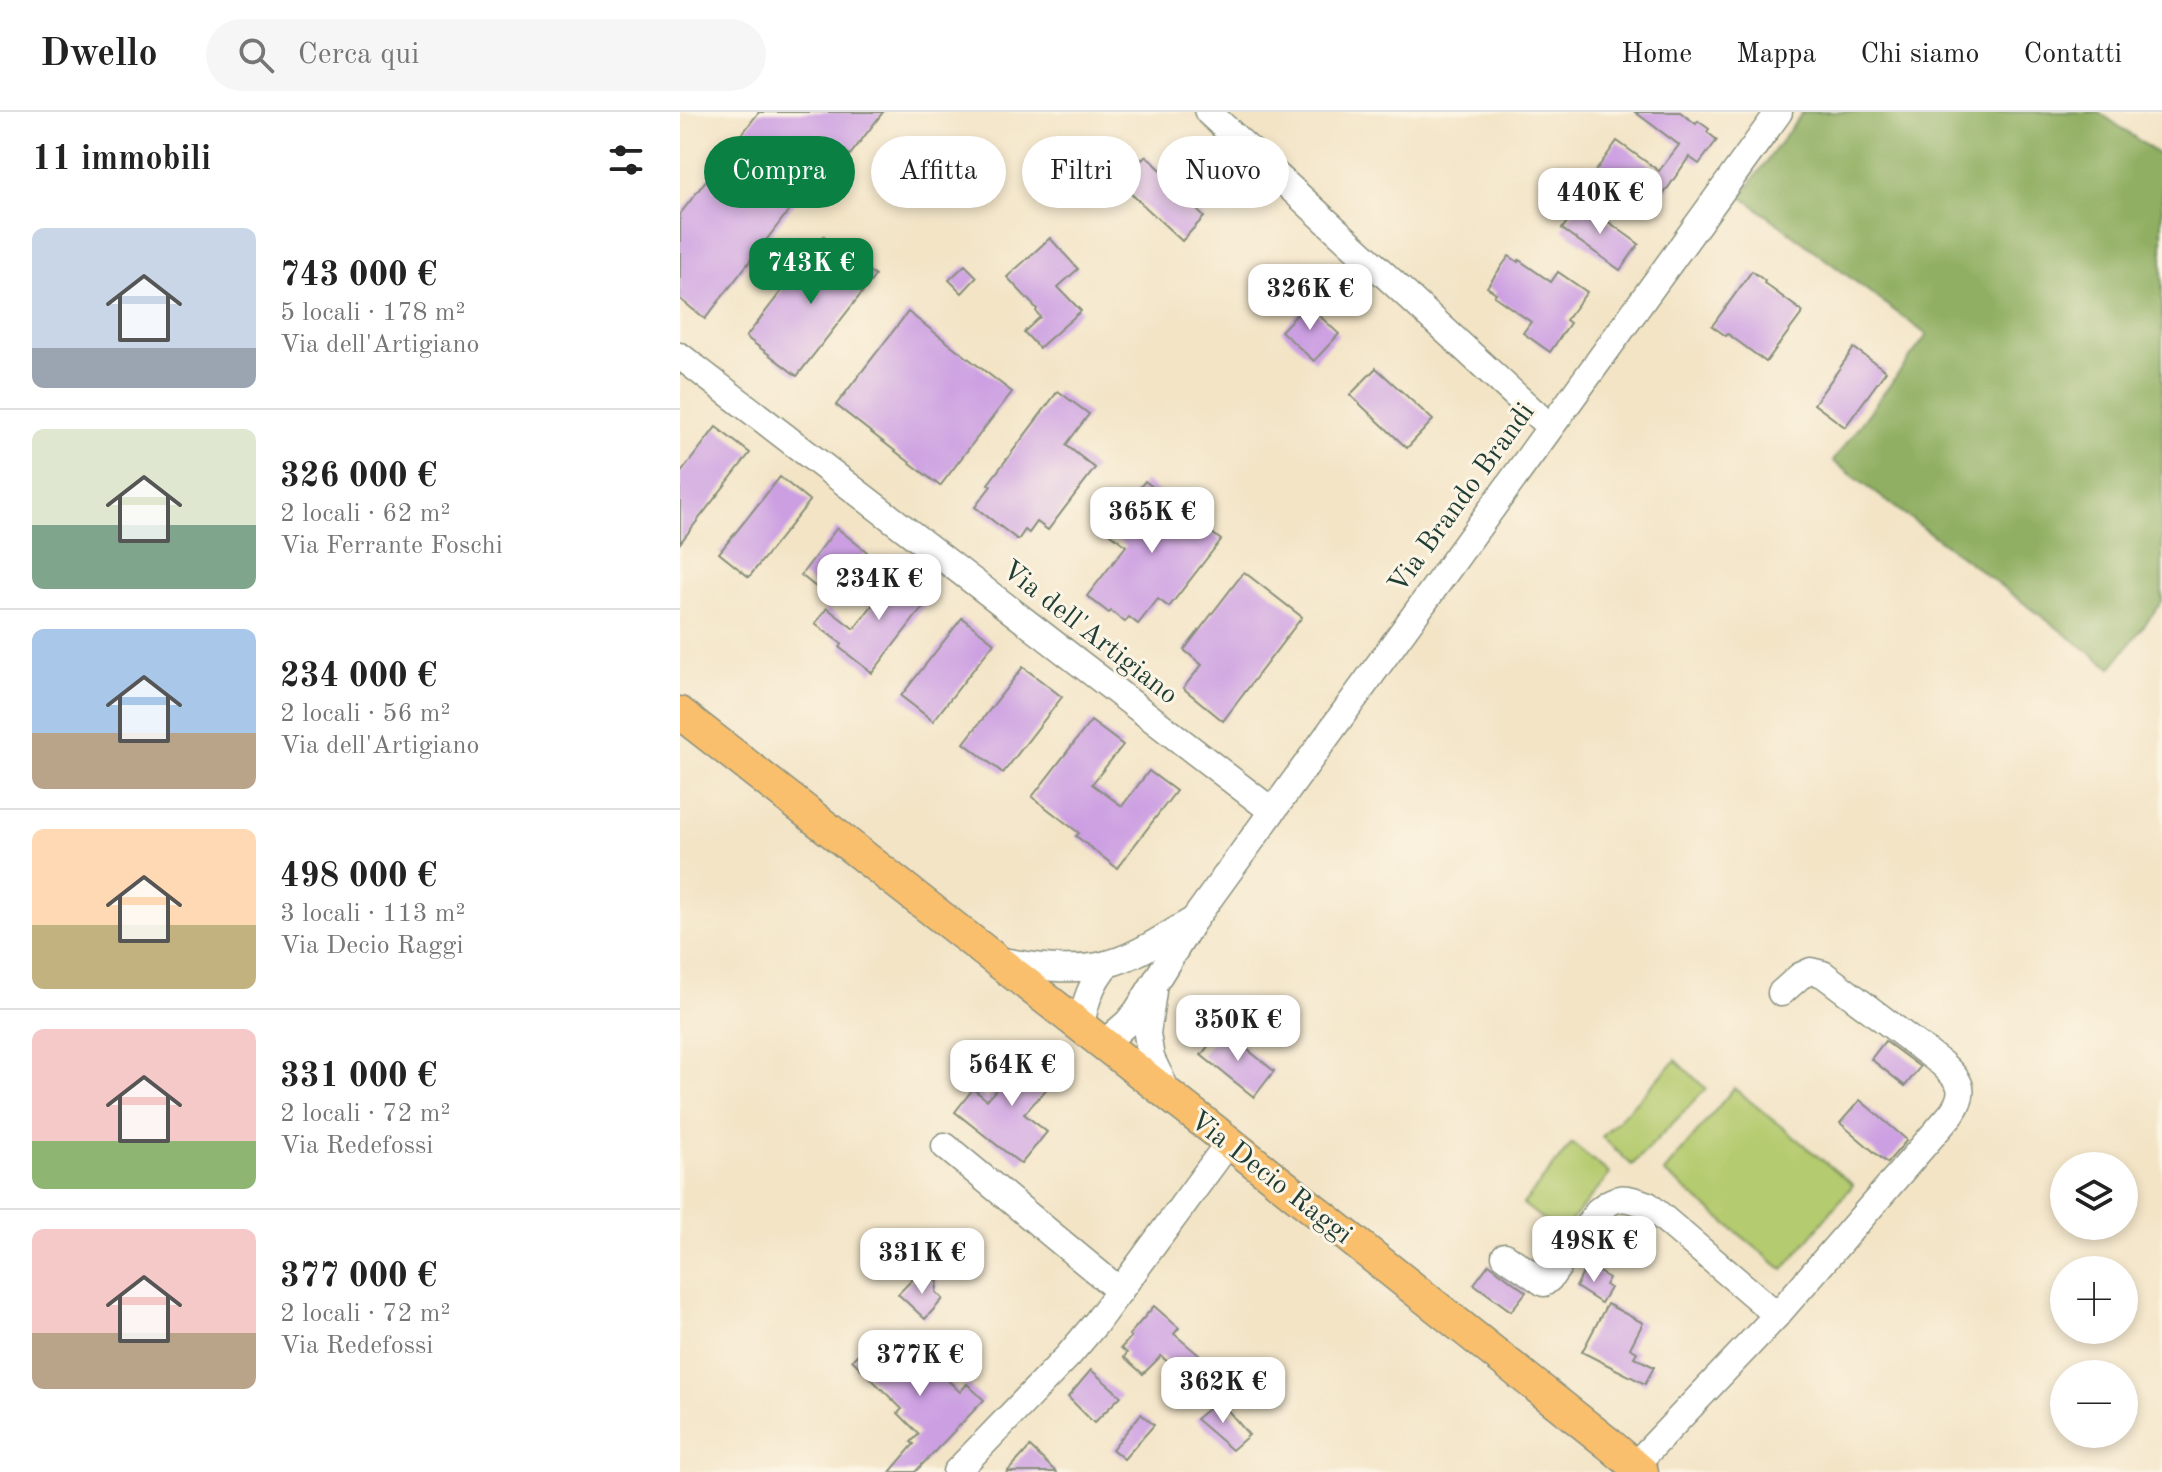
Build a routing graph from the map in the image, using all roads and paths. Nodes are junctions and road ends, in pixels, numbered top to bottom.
1 (1208, 112) edge
2 (1779, 112) edge
3 (680, 356) edge
4 (1550, 427) junction
5 (680, 713) edge
6 (1272, 811) junction
7 (1193, 921) junction
8 (996, 960) junction
9 (1107, 964) junction
10 (1153, 987) junction
11 (1781, 993) dead end
12 (1092, 1035) junction
13 (1168, 1094) junction
14 (1229, 1142) junction
15 (945, 1146) dead end
16 (1505, 1256) dead end
17 (1120, 1291) junction
18 (1777, 1315) junction
19 (1638, 1469) edge
20 (956, 1472) edge

1 - 4 street
2 - 4 street, Via Brando Brandi
3 - 6 street, Via dell'Artigiano
4 - 6 street, Via Brando Brandi
5 - 8 main road, Via Decio Raggi
6 - 7 street, Via Brando Brandi
7 - 9 street, Via Brando Brandi
7 - 10 street, Via Brando Brandi
8 - 9 street, Via Brando Brandi
8 - 12 main road, Via Decio Raggi
9 - 12 street
10 - 12 street, Via Brando Brandi
10 - 13 street, Via Brando Brandi
11 - 18 street, Via Decio Raggi
12 - 13 main road, Via Decio Raggi
13 - 14 main road, Via Decio Raggi
14 - 17 street
14 - 19 main road, Via Decio Raggi
15 - 17 street
16 - 18 street
17 - 20 street
18 - 19 street, Via Decio Raggi

